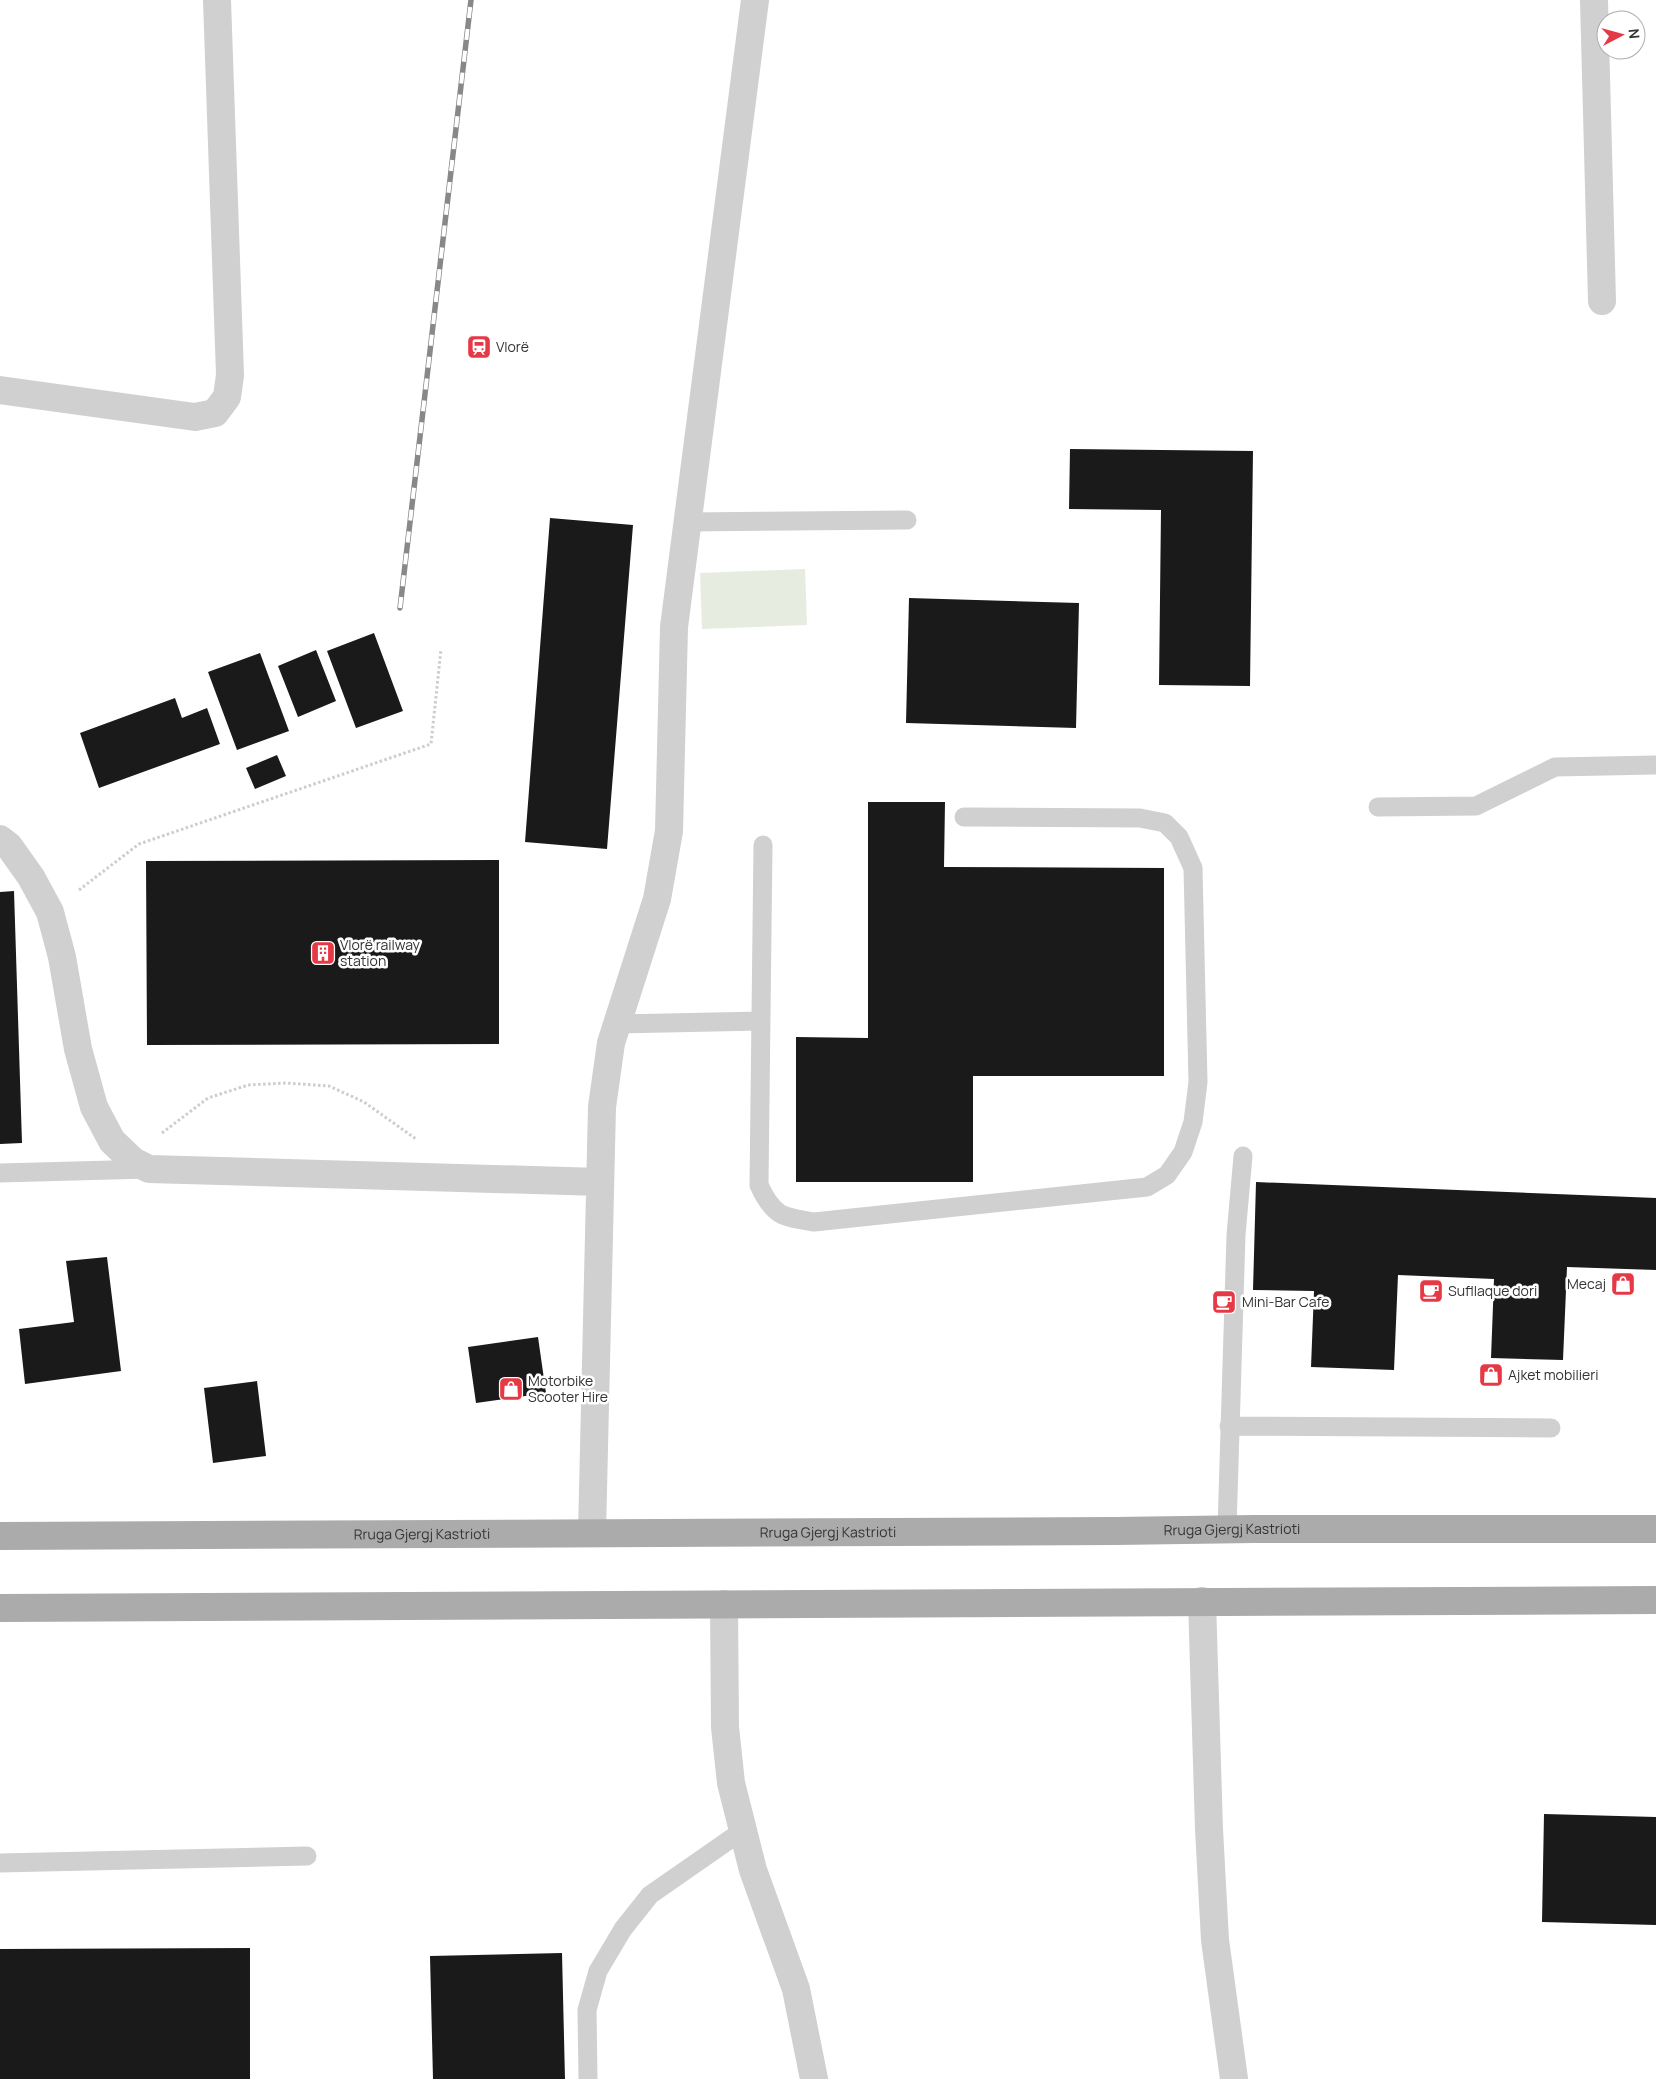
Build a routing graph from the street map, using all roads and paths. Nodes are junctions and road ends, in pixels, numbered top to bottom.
1 (217, 0) edge
2 (756, 0) edge
3 (1594, 0) edge
4 (1602, 302) dead end
5 (0, 390) edge
6 (907, 520) dead end
7 (687, 522) junction
8 (441, 649) dead end
9 (1656, 765) edge
10 (1378, 807) dead end
11 (964, 817) dead end
12 (0, 839) edge
13 (763, 845) dead end
14 (50, 912) junction
15 (761, 1021) junction
16 (618, 1024) junction
17 (419, 1142) dead end
18 (1243, 1156) dead end
19 (141, 1165) junction
20 (0, 1173) edge
21 (600, 1182) junction
22 (1229, 1426) junction
23 (1551, 1428) dead end
24 (1656, 1529) edge
25 (1227, 1530) junction
26 (592, 1533) junction
27 (0, 1536) edge
28 (1656, 1600) edge
29 (1202, 1601) junction
30 (724, 1604) junction
31 (0, 1608) edge
32 (742, 1831) junction
33 (306, 1856) dead end
34 (0, 1863) edge
35 (588, 2079) edge
36 (814, 2079) edge
37 (1234, 2079) edge

1 - 5 street
2 - 7 street
3 - 4 street
6 - 7 lane
7 - 16 street
8 - 14 path
9 - 10 lane
11 - 15 lane
12 - 14 street
13 - 15 lane
14 - 19 street
15 - 16 lane
16 - 21 street
17 - 19 path
18 - 22 lane
19 - 20 lane
19 - 21 street
21 - 26 street
22 - 23 lane
22 - 25 lane
24 - 25 main road, Rruga Gjergj Kastrioti
25 - 26 main road, Rruga Gjergj Kastrioti
26 - 27 main road, Rruga Gjergj Kastrioti
28 - 29 main road
29 - 30 main road
29 - 37 street
30 - 31 main road
30 - 32 street
32 - 35 lane
32 - 36 street
33 - 34 lane

